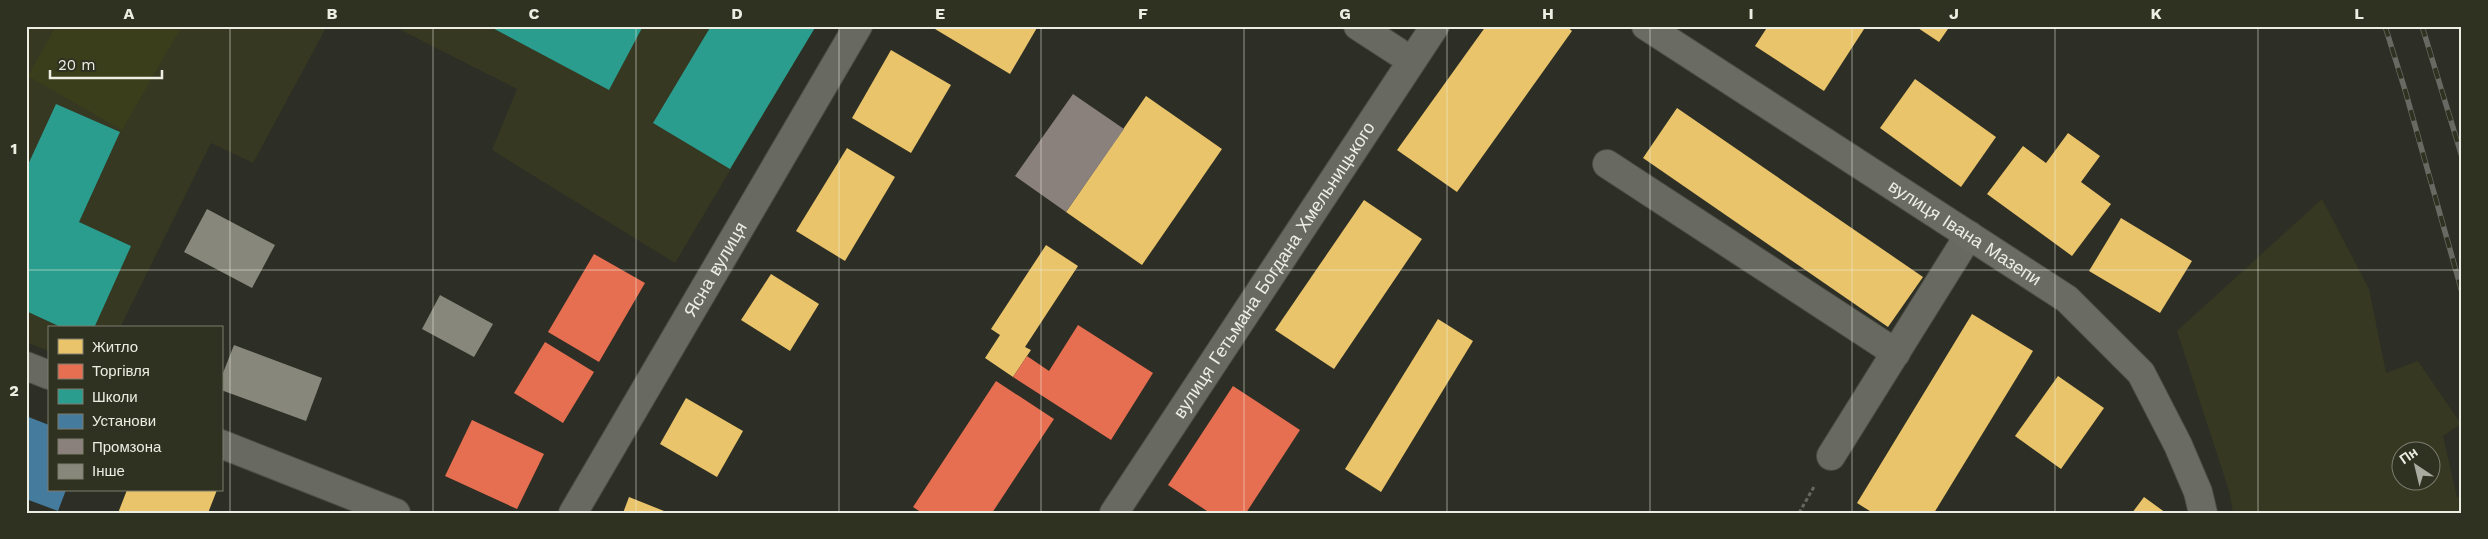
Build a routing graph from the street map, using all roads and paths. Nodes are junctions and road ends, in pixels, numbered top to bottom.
1 (858, 26) edge
2 (1358, 26) edge
3 (1415, 26) edge
4 (1435, 26) edge
5 (1646, 26) edge
6 (1398, 52) junction
7 (1607, 164) dead end
8 (1969, 235) junction
9 (1896, 353) junction
10 (26, 366) edge
11 (48, 375) edge
12 (222, 444) edge
13 (1832, 456) dead end
14 (396, 513) edge
15 (573, 513) edge
16 (1094, 513) edge
17 (1114, 513) edge
18 (2203, 513) edge

1 - 15 street, Ясна вулиця
2 - 6 street
3 - 6 street, вулиця Гетьмана Богдана Хмельницького
4 - 17 street, вулиця Гетьмана Богдана Хмельницького
5 - 8 main road, вулиця Івана Мазепи
6 - 16 street, вулиця Гетьмана Богдана Хмельницького
7 - 9 street
8 - 9 street
8 - 18 main road, вулиця Івана Мазепи
9 - 13 street
10 - 11 street
12 - 14 street

